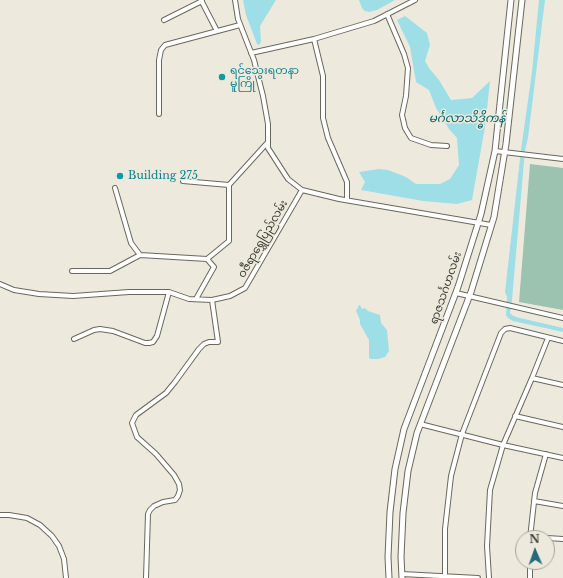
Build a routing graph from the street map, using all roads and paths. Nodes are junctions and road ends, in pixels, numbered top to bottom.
1 (235, 0) edge
2 (415, 0) edge
3 (511, 0) edge
4 (522, 0) edge
5 (201, 1) edge
6 (387, 14) junction
7 (164, 20) dead end
8 (240, 25) junction
9 (218, 30) junction
10 (314, 39) junction
11 (251, 53) junction
12 (159, 114) dead end
13 (268, 142) junction
14 (447, 146) dead end
15 (495, 152) junction
16 (505, 153) junction
17 (563, 159) edge
18 (182, 181) dead end
19 (229, 184) junction
20 (115, 188) dead end
21 (302, 190) junction
22 (347, 200) junction
23 (478, 223) junction
24 (491, 225) junction
25 (140, 255) junction
26 (207, 259) junction
27 (72, 271) dead end
28 (0, 284) edge
29 (169, 292) junction
30 (456, 293) junction
31 (469, 297) junction
32 (196, 299) junction
33 (212, 300) junction
34 (563, 318) edge
35 (548, 338) junction
36 (74, 339) dead end
37 (563, 341) edge
38 (532, 378) junction
39 (563, 385) edge
40 (515, 416) junction
41 (420, 424) junction
42 (563, 427) edge
43 (462, 434) junction
44 (503, 445) junction
45 (546, 454) junction
46 (563, 458) edge
47 (534, 500) junction
48 (563, 506) edge
49 (0, 515) edge
50 (531, 530) edge
51 (402, 576) edge
52 (445, 577) edge
53 (66, 578) edge
54 (146, 578) edge
55 (389, 578) edge
56 (478, 578) edge
57 (489, 578) edge

1 - 8 street
2 - 6 street
3 - 15 main road, ရာဇသင်္ဂဟလမ်း
4 - 16 main road, ရာဇသင်္ဂဟလမ်း
5 - 7 street
5 - 9 street
6 - 10 street
6 - 14 street
8 - 9 street
8 - 11 street
9 - 12 street
10 - 11 street
10 - 22 street
11 - 13 street
13 - 19 street
13 - 21 street
15 - 16 street
15 - 23 main road, ရာဇသင်္ဂဟလမ်း
16 - 17 street
16 - 24 main road, ရာဇသင်္ဂဟလမ်း
18 - 19 street
19 - 26 street
20 - 25 street
21 - 22 street
21 - 33 street, ဝဇီရာရွှေပြည်လမ်း
22 - 23 street
23 - 24 street
23 - 30 main road, ရာဇသင်္ဂဟလမ်း
24 - 31 main road, ရာဇသင်္ဂဟလမ်း
25 - 26 street
25 - 27 street
26 - 32 street
28 - 29 street, ဝဇီရာရွှေပြည်လမ်း
29 - 32 street, ဝဇီရာရွှေပြည်လမ်း
29 - 36 street
30 - 31 street
30 - 55 main road, ရာဇသင်္ဂဟလမ်း
31 - 34 street
31 - 41 main road, ရာဇသင်္ဂဟလမ်း
32 - 33 street, ဝဇီရာရွှေပြည်လမ်း
33 - 54 street
35 - 37 street
35 - 38 street
35 - 43 street
38 - 39 street
38 - 40 street
40 - 42 street
40 - 44 street
41 - 43 street
41 - 51 main road, ရာဇသင်္ဂဟလမ်း
43 - 44 street
43 - 52 street
44 - 45 street
44 - 57 street
45 - 46 street
45 - 47 street
47 - 48 street
47 - 50 street
49 - 53 street
51 - 52 street
52 - 56 street

